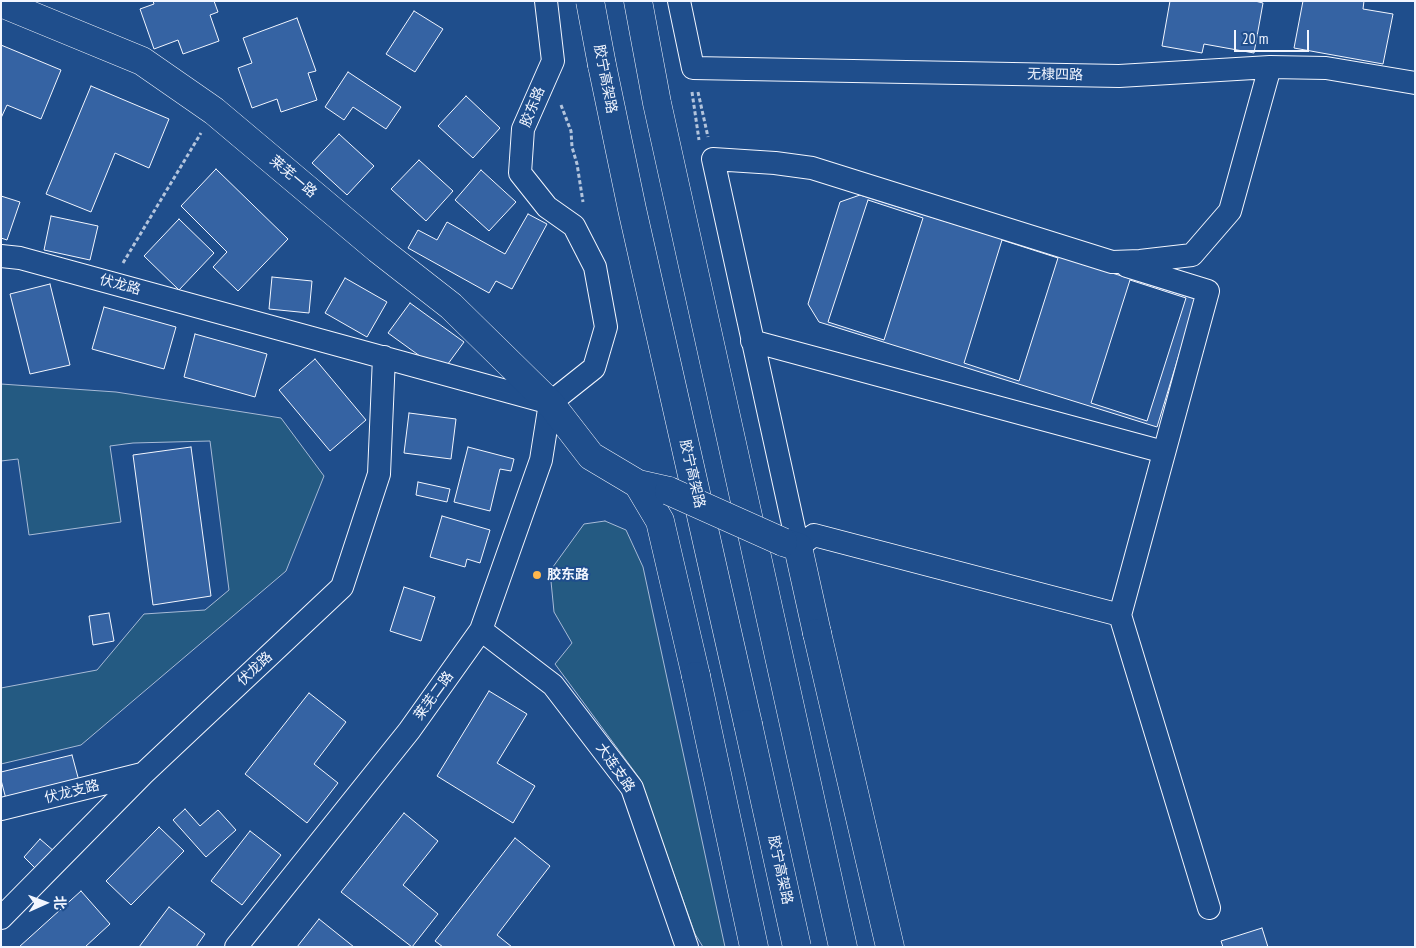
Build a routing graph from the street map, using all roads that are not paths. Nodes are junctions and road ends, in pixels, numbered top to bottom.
1 (546, 1) edge
2 (590, 1) edge
3 (638, 1) edge
4 (680, 1) edge
5 (1, 3) edge
6 (1270, 67) junction
7 (1415, 83) edge
8 (1, 256) edge
9 (1112, 262) junction
10 (752, 341) junction
11 (384, 357) junction
12 (550, 403) junction
13 (1164, 452) junction
14 (638, 484) junction
15 (791, 545) junction
16 (1120, 615) junction
17 (481, 630) junction
18 (143, 774) junction
19 (1, 809) edge
20 (1208, 908) dead end
21 (1, 918) edge
22 (236, 947) edge
23 (688, 947) edge
24 (754, 947) edge
25 (798, 947) edge
26 (843, 947) edge
27 (890, 947) edge

1 - 12 street, 胶东路
2 - 25 main road, 胶宁高架路, bridge
3 - 26 main road
4 - 6 street, 无棣四路
5 - 12 main road, 莱芜一路
6 - 7 street, 无棣四路
6 - 9 street
8 - 11 street, 伏龙路
9 - 10 street
9 - 13 street
10 - 13 street
10 - 15 street
11 - 12 street, 伏龙路
11 - 18 street, 伏龙路
12 - 14 main road, 莱芜一路
12 - 17 street, 莱芜二路
13 - 16 street
14 - 15 main road, bridge
14 - 24 main road
15 - 16 street
15 - 27 main road
16 - 20 street
17 - 22 street, 莱芜二路
17 - 23 street, 大连支路
18 - 19 street, 伏龙支路
18 - 21 street, 伏龙路

